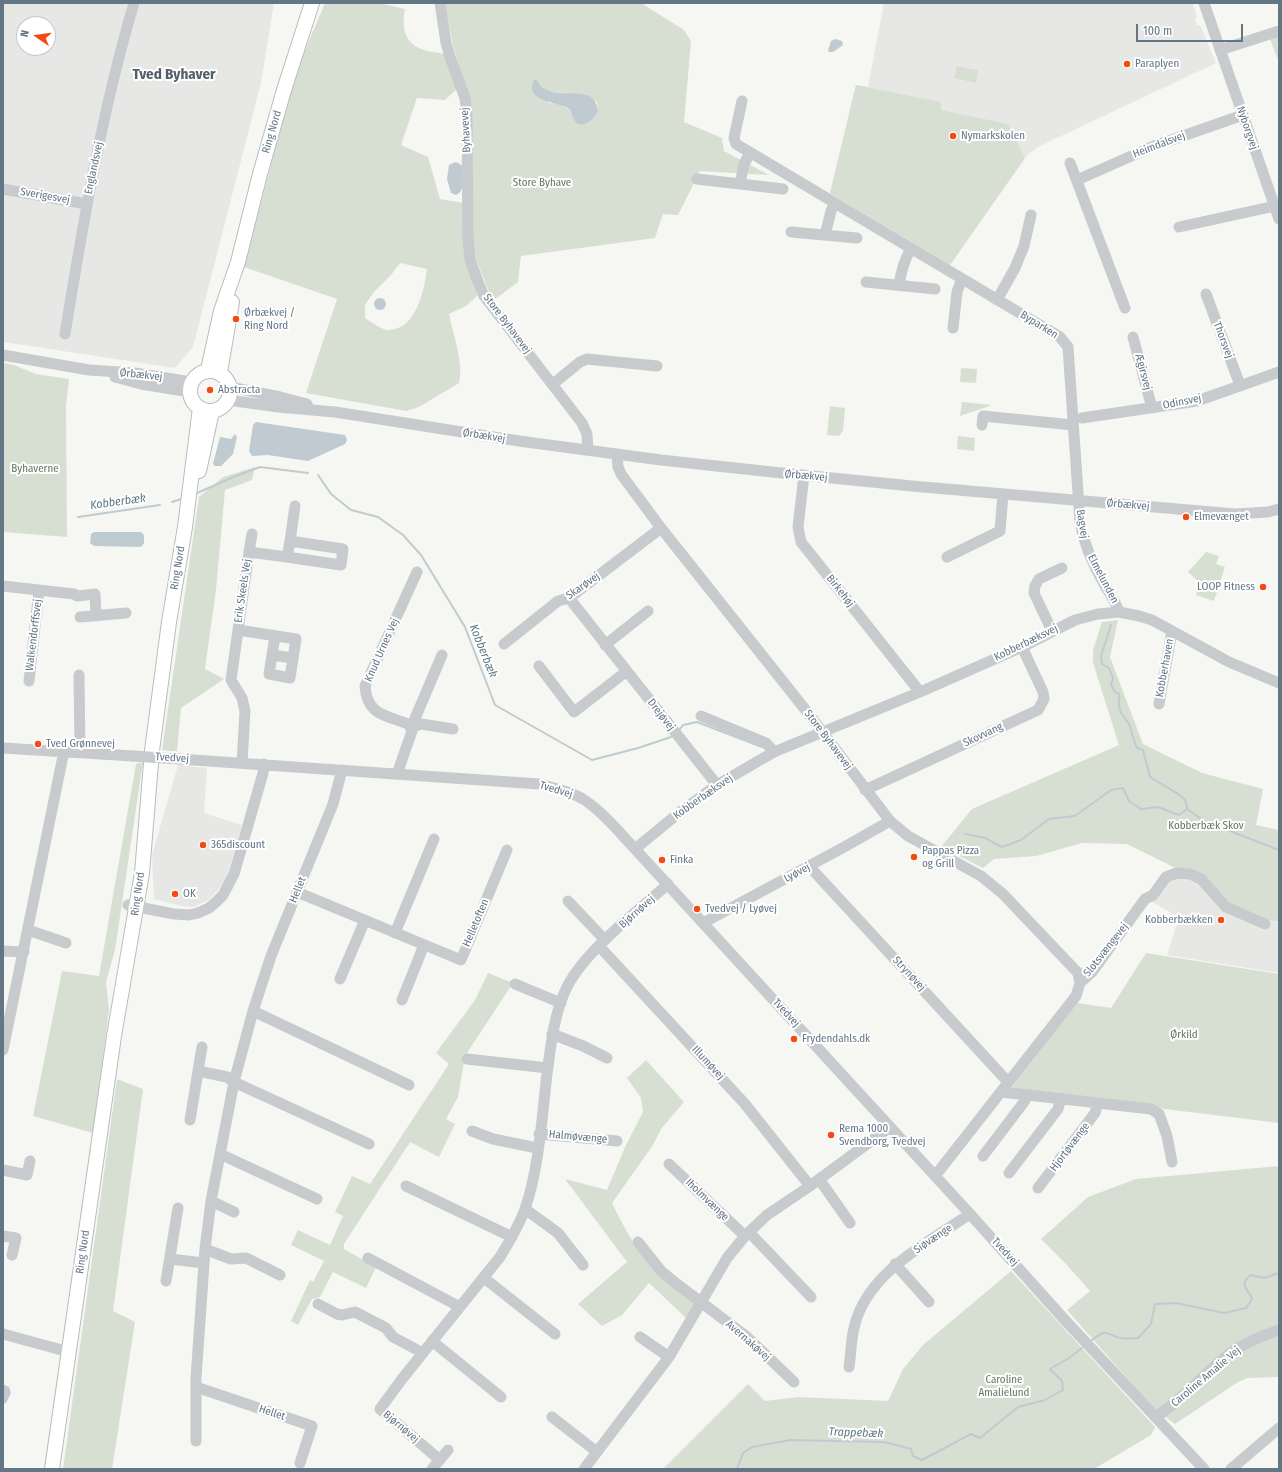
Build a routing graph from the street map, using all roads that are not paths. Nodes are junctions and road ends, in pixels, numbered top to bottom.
1 (134, 3) edge
2 (312, 3) edge
3 (440, 3) edge
4 (1204, 3) edge
5 (1279, 31) edge
6 (1220, 50) junction
7 (742, 101) dead end
8 (1243, 116) junction
9 (750, 152) junction
10 (1070, 163) dead end
11 (697, 180) dead end
12 (1077, 180) junction
13 (740, 184) junction
14 (3, 189) edge
15 (783, 189) dead end
16 (835, 203) junction
17 (86, 204) junction
18 (1275, 206) junction
19 (1031, 215) dead end
20 (1279, 219) edge
21 (1179, 227) dead end
22 (791, 232) dead end
23 (825, 235) junction
24 (857, 238) dead end
25 (911, 248) junction
26 (470, 260) joint
27 (962, 279) junction
28 (866, 282) dead end
29 (899, 285) junction
30 (935, 289) dead end
31 (1206, 294) dead end
32 (997, 300) junction
33 (1125, 308) dead end
34 (953, 328) dead end
35 (64, 334) dead end
36 (1133, 337) dead end
37 (3, 355) edge
38 (657, 366) dead end
39 (214, 371) junction
40 (1279, 372) edge
41 (553, 384) junction
42 (1240, 385) junction
43 (190, 387) junction
44 (229, 394) junction
45 (1152, 408) junction
46 (206, 410) junction
47 (1078, 421) junction
48 (982, 425) dead end
49 (588, 450) junction
50 (617, 455) junction
51 (804, 476) junction
52 (1003, 494) junction
53 (1079, 500) junction
54 (295, 506) dead end
55 (1279, 509) edge
56 (661, 528) junction
57 (252, 534) dead end
58 (290, 541) junction
59 (1086, 546) joint
60 (249, 552) junction
61 (287, 557) junction
62 (947, 557) dead end
63 (1062, 568) dead end
64 (417, 572) dead end
65 (3, 586) edge
66 (39, 590) junction
67 (568, 598) junction
68 (648, 612) dead end
69 (1119, 612) junction
70 (126, 614) dead end
71 (96, 616) junction
72 (80, 617) dead end
73 (238, 630) junction
74 (1052, 631) junction
75 (1172, 631) junction
76 (275, 636) junction
77 (504, 644) dead end
78 (605, 645) junction
79 (1022, 646) junction
80 (272, 655) junction
81 (442, 655) dead end
82 (293, 658) junction
83 (539, 666) dead end
84 (627, 671) junction
85 (79, 675) dead end
86 (28, 681) dead end
87 (1279, 683) edge
88 (920, 692) junction
89 (1159, 704) dead end
90 (701, 716) dead end
91 (411, 728) junction
92 (453, 729) dead end
93 (821, 732) junction
94 (3, 748) edge
95 (64, 751) junction
96 (80, 752) junction
97 (774, 752) junction
98 (242, 763) junction
99 (264, 764) junction
100 (342, 770) junction
101 (397, 774) junction
102 (717, 785) junction
103 (865, 790) junction
104 (890, 821) junction
105 (434, 840) dead end
106 (635, 849) junction
107 (507, 850) dead end
108 (809, 866) junction
109 (668, 884) junction
110 (297, 892) junction
111 (568, 901) dead end
112 (132, 906) junction
113 (365, 920) junction
114 (704, 923) junction
115 (1265, 924) dead end
116 (28, 930) junction
117 (395, 933) junction
118 (66, 943) dead end
119 (602, 943) junction
120 (424, 945) junction
121 (3, 951) edge
122 (24, 952) junction
123 (340, 979) dead end
124 (1080, 983) junction
125 (515, 984) dead end
126 (402, 1000) dead end
127 (560, 1003) junction
128 (253, 1011) junction
129 (552, 1034) junction
130 (202, 1047) dead end
131 (3, 1050) edge
132 (607, 1058) dead end
133 (467, 1059) dead end
134 (548, 1068) junction
135 (198, 1071) junction
136 (234, 1082) junction
137 (1008, 1082) junction
138 (410, 1085) dead end
139 (1001, 1092) junction
140 (1027, 1095) junction
141 (1060, 1098) junction
142 (1098, 1103) junction
143 (190, 1120) dead end
144 (890, 1127) junction
145 (472, 1131) dead end
146 (539, 1134) junction
147 (617, 1141) dead end
148 (369, 1144) dead end
149 (537, 1148) junction
150 (220, 1154) junction
151 (983, 1156) dead end
152 (30, 1161) dead end
153 (1172, 1162) dead end
154 (669, 1164) dead end
155 (3, 1170) edge
156 (1009, 1173) dead end
157 (935, 1176) junction
158 (815, 1182) junction
159 (406, 1186) dead end
160 (1038, 1188) dead end
161 (317, 1199) dead end
162 (211, 1202) junction
163 (178, 1208) dead end
164 (525, 1209) junction
165 (234, 1212) dead end
166 (970, 1214) junction
167 (850, 1223) dead end
168 (747, 1234) junction
169 (3, 1236) edge
170 (512, 1237) junction
171 (638, 1242) dead end
172 (206, 1249) junction
173 (12, 1256) dead end
174 (368, 1258) dead end
175 (170, 1259) junction
176 (204, 1263) junction
177 (895, 1264) junction
178 (583, 1265) dead end
179 (280, 1275) dead end
180 (484, 1278) junction
181 (166, 1281) dead end
182 (811, 1297) dead end
183 (700, 1301) junction
184 (929, 1302) dead end
185 (318, 1304) dead end
186 (460, 1307) junction
187 (1279, 1330) edge
188 (3, 1334) edge
189 (555, 1334) dead end
190 (640, 1337) dead end
191 (432, 1342) junction
192 (69, 1352) junction
193 (423, 1353) junction
194 (669, 1357) junction
195 (850, 1367) dead end
196 (794, 1382) dead end
197 (196, 1387) junction
198 (501, 1397) dead end
199 (552, 1417) dead end
200 (1156, 1417) junction
201 (1279, 1428) edge
202 (196, 1441) dead end
203 (448, 1450) dead end
204 (597, 1452) junction
205 (440, 1460) junction
206 (300, 1462) dead end
207 (52, 1469) edge
208 (432, 1469) edge
209 (584, 1469) edge
210 (1204, 1469) edge
211 (1231, 1469) edge

1 - 17 street, Englandsvej
2 - 39 main road, Ring Nord
3 - 26 street, Byhavevej
4 - 6 street, Nyborgvej
5 - 6 street
6 - 8 street, Nyborgvej
7 - 9 street, Byparken
8 - 12 street, Heimdalsvej
8 - 18 street, Nyborgvej
9 - 13 street
9 - 16 street, Byparken
10 - 12 street
11 - 13 street
12 - 33 street
13 - 15 street
14 - 17 street, Sverigesvej
16 - 23 street
16 - 25 street, Byparken
17 - 35 street, Englandsvej
18 - 20 street, Nyborgvej
18 - 21 street
19 - 32 street
22 - 23 street
23 - 24 street
25 - 27 street, Byparken
25 - 29 street
26 - 41 street, Store Byhavevej
27 - 32 street, Byparken
27 - 34 street
28 - 29 street
29 - 30 street
31 - 42 street, Thorsvej
32 - 47 street, Byparken
36 - 45 street, Ægirsvej
37 - 43 street, Ørbækvej
38 - 41 street
39 - 43 main road
39 - 44 main road
40 - 42 street, Odinsvej
41 - 49 street, Store Byhavevej
42 - 45 street, Odinsvej
43 - 46 main road
44 - 46 main road
44 - 49 street, Ørbækvej
45 - 47 street, Odinsvej
46 - 112 main road, Ring Nord
47 - 48 street
47 - 53 street, Byparken
49 - 50 street, Ørbækvej
50 - 51 street, Ørbækvej
50 - 56 street, Store Byhavevej
51 - 52 street, Ørbækvej
51 - 88 street, Birkehøj
52 - 53 street, Ørbækvej
52 - 62 street
53 - 55 street, Ørbækvej
53 - 59 street, Bagvej
54 - 58 street
56 - 67 street, Skarøvej
56 - 93 street, Store Byhavevej
57 - 60 street, Erik Skeels Vej
58 - 61 street
58 - 61 street, Erik Skeels Vej
59 - 69 street, Elmelunden
60 - 61 street, Erik Skeels Vej
60 - 73 street, Erik Skeels Vej
63 - 74 street
64 - 91 street, Knud Urnes Vej
65 - 66 street, Walkendorffsvej
66 - 71 street, Walkendorffsvej
66 - 86 street, Walkendorffsvej
67 - 77 street, Skarøvej
67 - 78 street, Drejøvej
68 - 78 street
69 - 74 street, Kobberbæksvej
69 - 75 street, Kobberbæksvej
70 - 71 street
71 - 72 street
73 - 76 street, Erik Skeels Vej
73 - 98 street, Erik Skeels Vej
74 - 79 street, Kobberbæksvej
75 - 87 street, Kobberbæksvej
75 - 89 street, Kobberhaven
76 - 80 street, Erik Skeels Vej
76 - 82 street, Erik Skeels Vej
78 - 84 street, Drejøvej
79 - 88 street, Kobberbæksvej
79 - 103 street, Skovvang
80 - 82 street
80 - 82 street, Erik Skeels Vej
81 - 91 street
83 - 84 street
84 - 102 street, Drejøvej
85 - 96 street
88 - 93 street, Kobberbæksvej
90 - 97 street
91 - 92 street
91 - 101 street
93 - 97 street, Kobberbæksvej
93 - 103 street, Store Byhavevej
94 - 95 street, Tvedvej
95 - 96 street, Tvedvej
95 - 116 street
96 - 98 street, Tvedvej, bridge
97 - 102 street, Kobberbæksvej
98 - 99 street, Tvedvej
99 - 100 street, Tvedvej
99 - 112 street
100 - 101 street, Tvedvej
100 - 110 street, Hellet
101 - 106 street, Tvedvej
102 - 106 street, Kobberbæksvej
103 - 104 street, Store Byhavevej
104 - 108 street, Lyøvej
104 - 124 street, Store Byhavevej
105 - 117 street
106 - 109 street, Tvedvej
107 - 120 street, Helletoften
108 - 114 street, Lyøvej
108 - 137 street, Strynøvej
109 - 114 street, Tvedvej
109 - 119 street, Bjørnøvej
110 - 113 street, Helletoften
110 - 128 street, Hellet
111 - 119 street
112 - 192 main road, Ring Nord
113 - 117 street, Helletoften
113 - 123 street
114 - 144 street, Tvedvej
115 - 124 street, Slotsvængevej
116 - 118 street
116 - 122 street
117 - 120 street, Helletoften
119 - 127 street, Bjørnøvej
119 - 158 street, Illumøvej
120 - 126 street
121 - 122 street
122 - 131 street
124 - 137 street, Slotsvængevej
125 - 127 street
127 - 129 street, Bjørnøvej
128 - 136 street, Hellet
128 - 138 street
129 - 132 street
129 - 134 street, Bjørnøvej
130 - 135 street
133 - 134 street
134 - 146 street, Bjørnøvej
135 - 136 street
135 - 143 street
136 - 148 street
136 - 150 street, Hellet
137 - 139 street, Slotsvængevej
139 - 140 street
139 - 157 street, Slotsvængevej
140 - 141 street
140 - 151 street
141 - 142 street
141 - 156 street
142 - 153 street
142 - 160 street, Hjortøvænge
144 - 157 street, Tvedvej
144 - 158 street
145 - 149 street
146 - 147 street, Halmøvænge
146 - 149 street, Bjørnøvej
149 - 164 street, Bjørnøvej
150 - 161 street
150 - 162 street, Hellet
152 - 155 street
154 - 168 street, Iholmvænge
157 - 166 street, Tvedvej
158 - 167 street
158 - 168 street
159 - 170 street
162 - 165 street
162 - 172 street, Hellet
163 - 175 street
164 - 170 street, Bjørnøvej
164 - 178 street
166 - 177 street, Siøvænge
166 - 200 street, Tvedvej
168 - 182 street
168 - 183 street
169 - 173 street
170 - 180 street, Bjørnøvej
171 - 183 street, Avernakøvej
172 - 176 street, Hellet
172 - 179 street
174 - 186 street
175 - 176 street
175 - 181 street
176 - 197 street, Hellet
177 - 184 street
177 - 195 street, Siøvænge
180 - 186 street, Bjørnøvej
180 - 189 street
183 - 194 street
183 - 196 street, Avernakøvej
185 - 193 street
186 - 191 street, Bjørnøvej
187 - 200 street, Caroline Amalie Vej
188 - 192 street
190 - 194 street
191 - 193 street, Bjørnøvej
191 - 198 street
192 - 207 main road, Ring Nord
193 - 205 street, Bjørnøvej
194 - 204 street
197 - 202 street, Hellet
197 - 206 street, Hellet
199 - 204 street
200 - 210 street, Tvedvej
201 - 211 street
203 - 205 street
204 - 209 street
205 - 208 street

